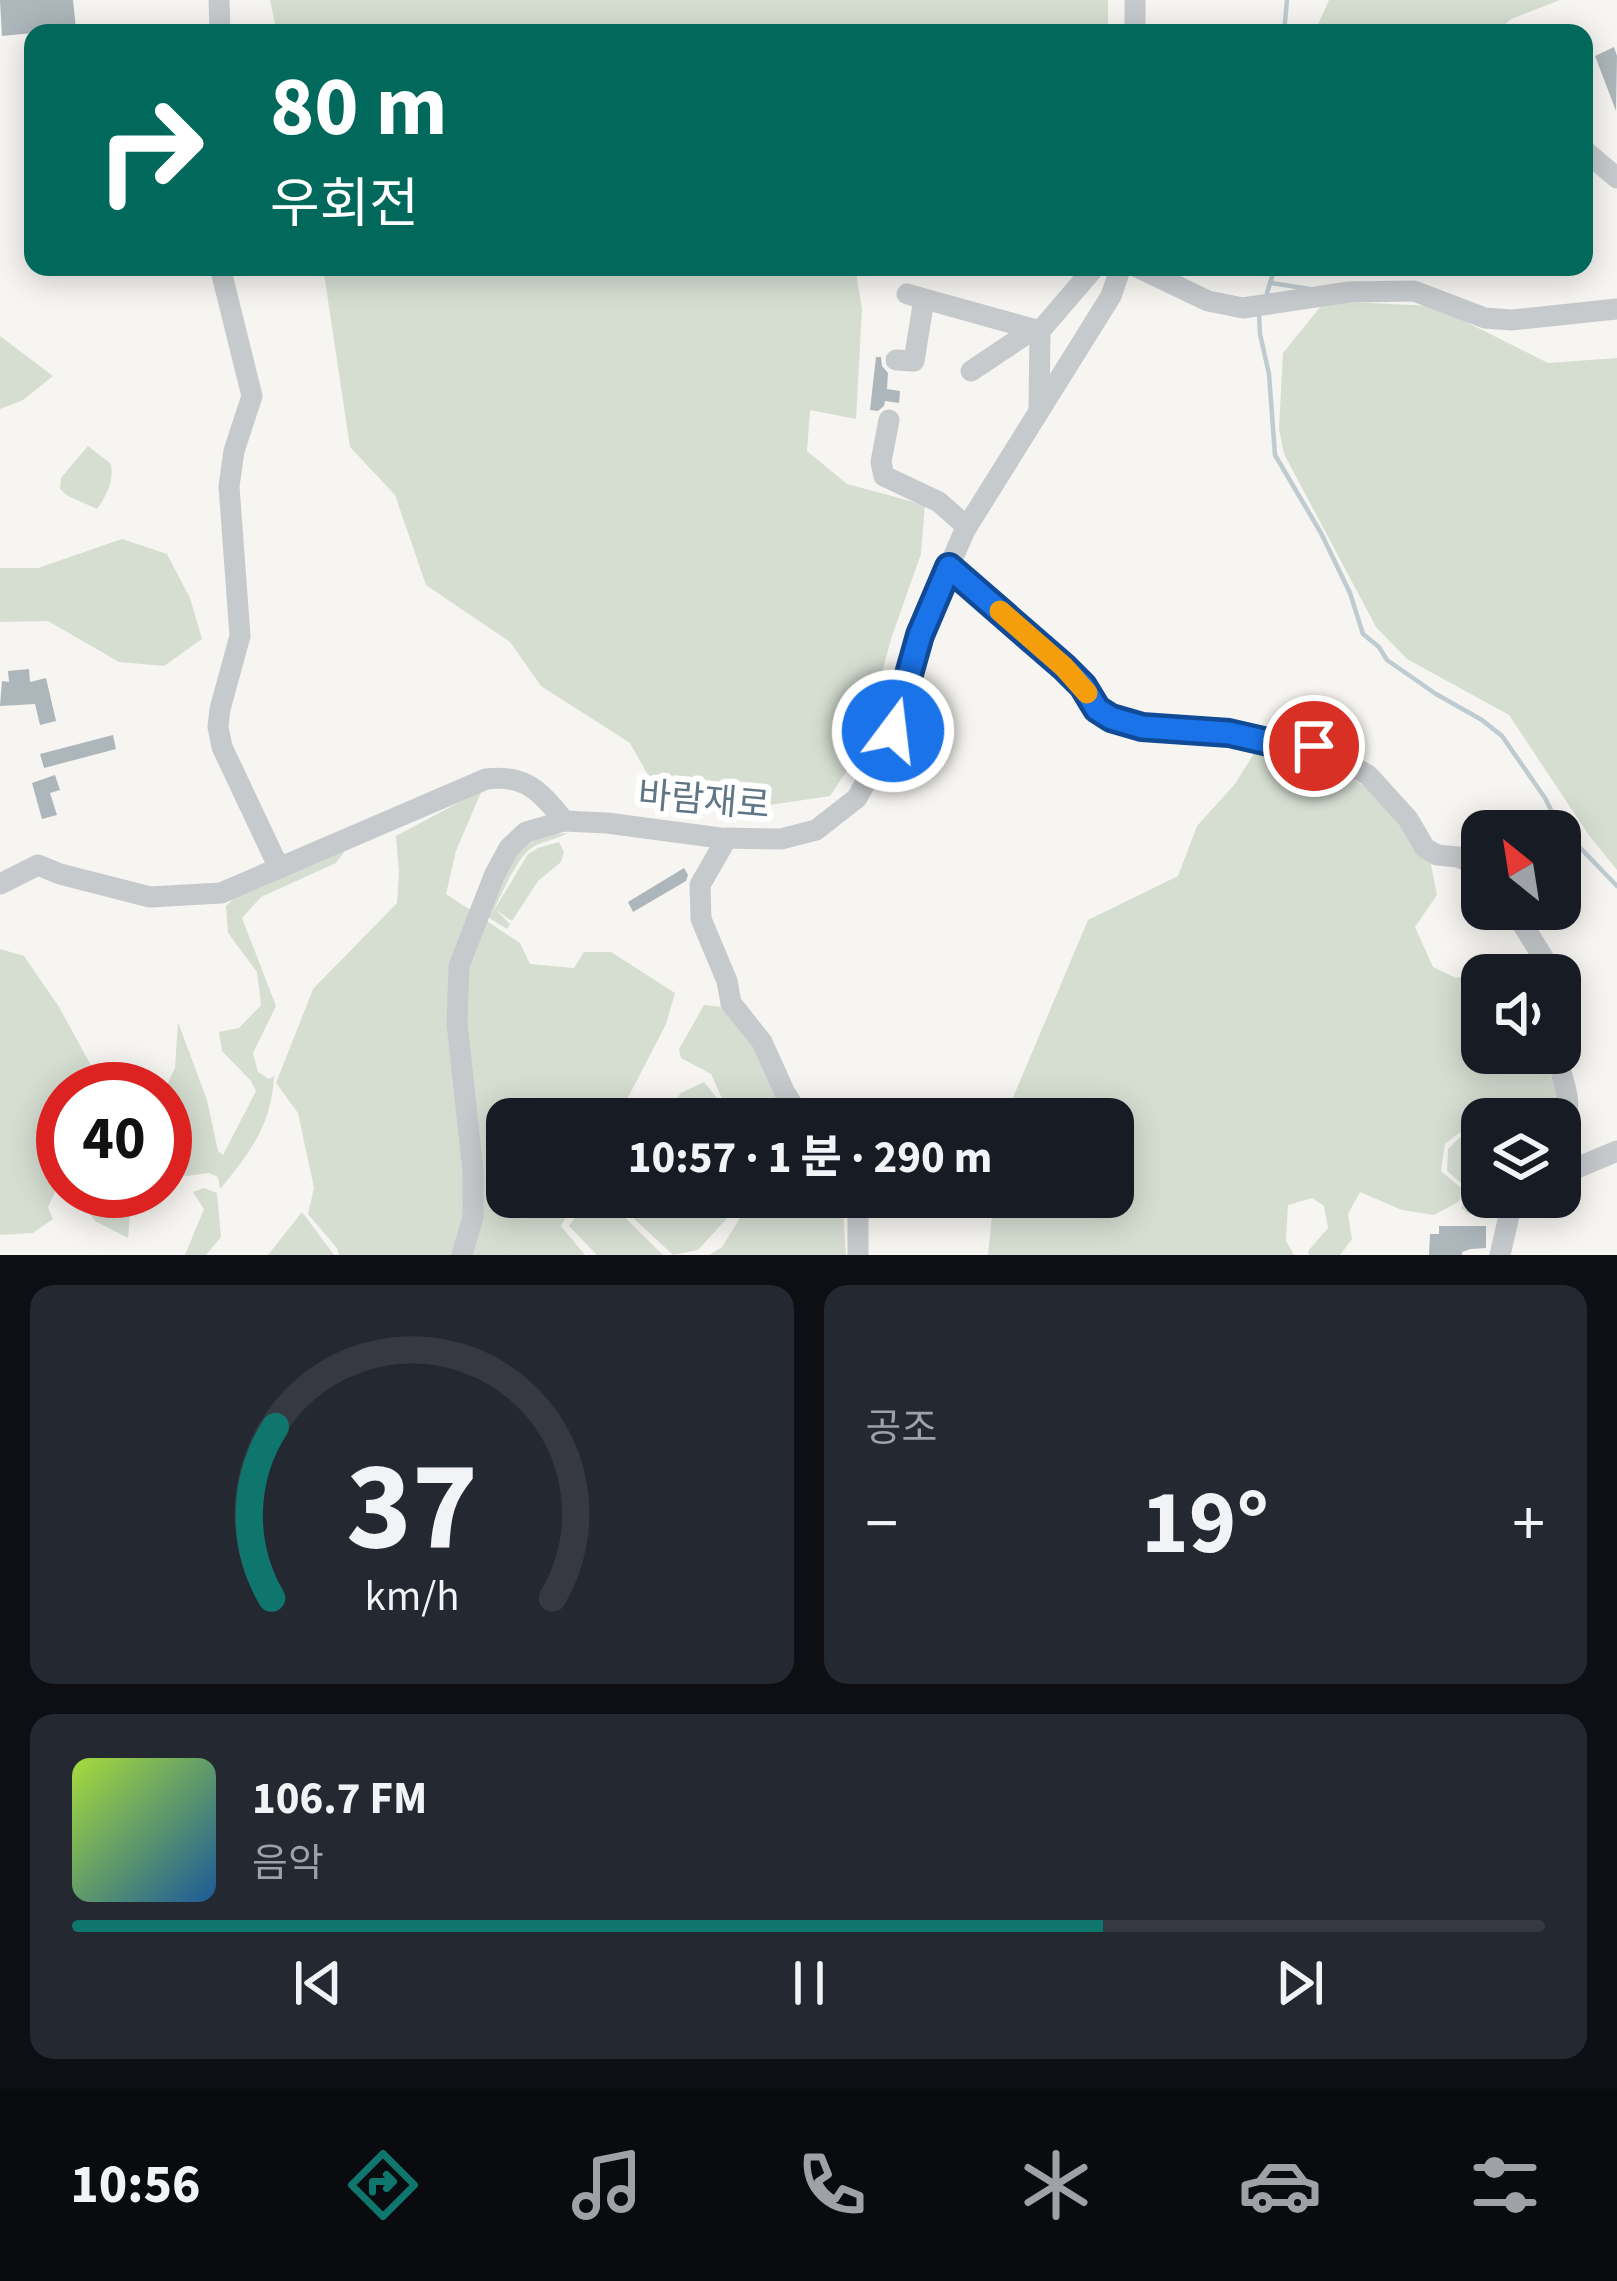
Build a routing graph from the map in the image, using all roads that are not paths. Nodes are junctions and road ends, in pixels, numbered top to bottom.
1 (1593, 158) edge
2 (1617, 178) edge
3 (222, 276) edge
4 (1087, 276) edge
5 (1118, 276) edge
6 (1156, 276) edge
7 (1617, 309) edge
8 (1037, 330) junction
9 (896, 360) dead end
10 (971, 371) dead end
11 (1039, 412) junction
12 (889, 420) dead end
13 (967, 526) junction
14 (949, 567) junction
15 (564, 821) junction
16 (727, 838) junction
17 (1461, 858) edge
18 (279, 868) junction
19 (0, 884) edge
20 (788, 1098) edge
21 (1617, 1151) edge
22 (1581, 1166) edge
23 (858, 1218) edge
24 (1508, 1218) edge
25 (461, 1255) edge
26 (858, 1255) edge
27 (1499, 1255) edge

1 - 2 street
3 - 18 street
4 - 8 street
5 - 11 street, 바람재로
6 - 7 street
8 - 9 street
8 - 10 street
8 - 11 street
11 - 13 street, 바람재로
12 - 13 street
13 - 14 street, 바람재로
14 - 16 street, 바람재로
14 - 17 street
15 - 16 street, 바람재로
15 - 18 street
15 - 25 street, 바람재로
16 - 20 street
18 - 19 street
21 - 22 street
23 - 26 street
24 - 27 street

